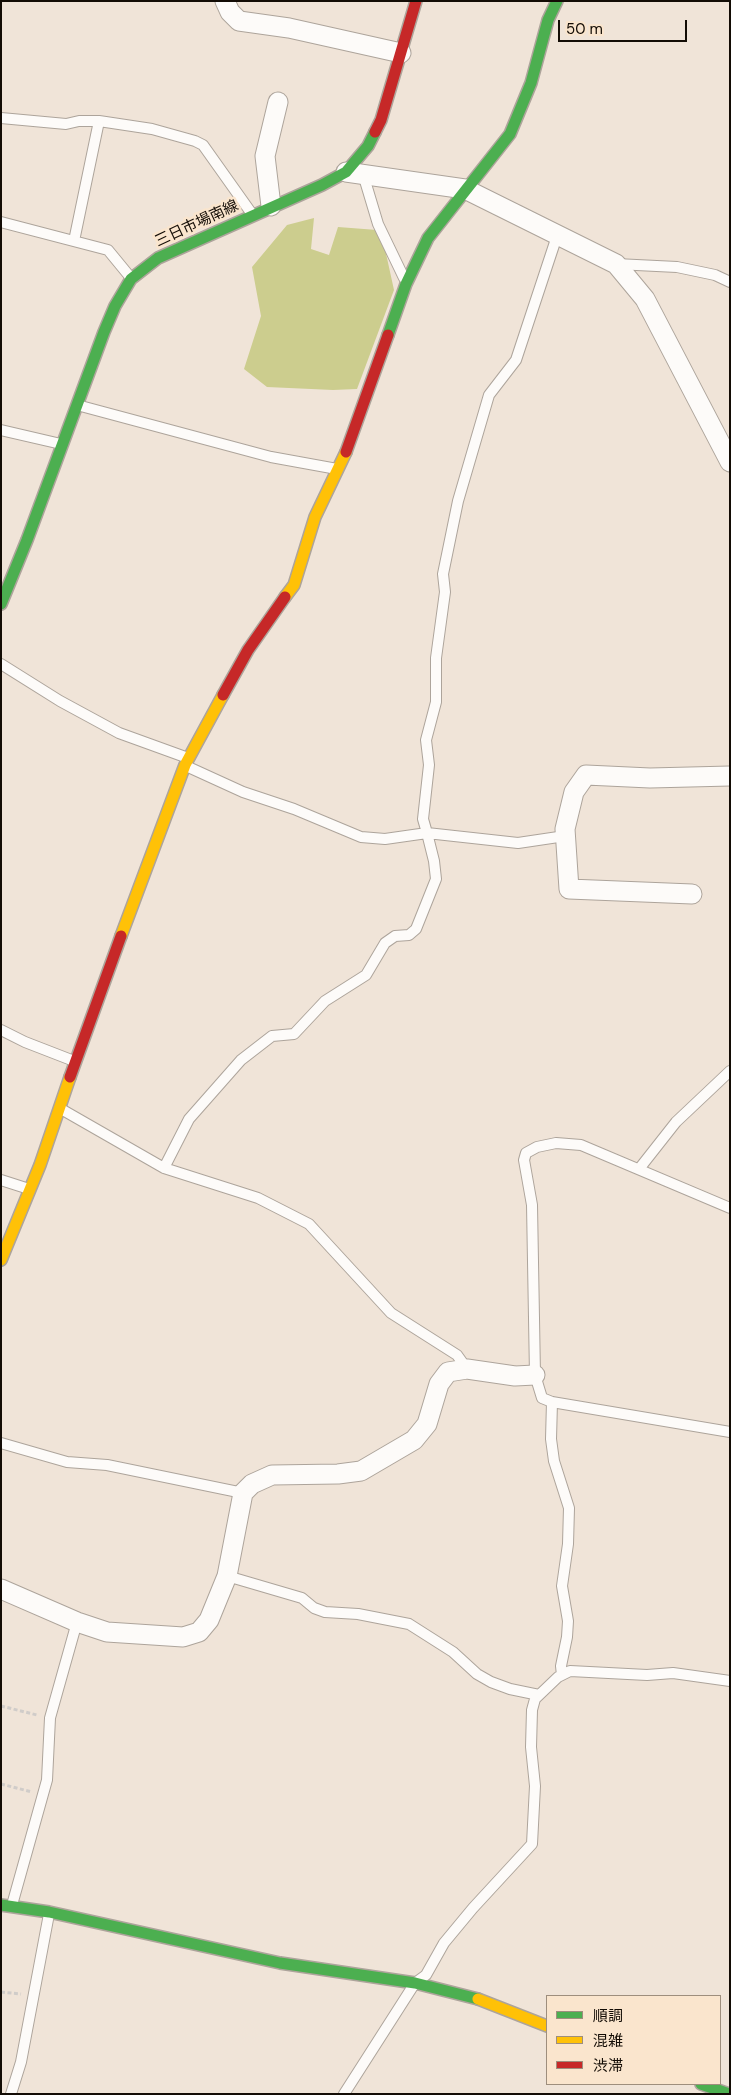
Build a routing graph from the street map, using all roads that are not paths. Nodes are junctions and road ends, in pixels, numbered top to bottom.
1 (225, 1) edge
2 (416, 1) edge
3 (557, 1) edge
4 (402, 53) junction
5 (278, 102) dead end
6 (1, 118) edge
7 (99, 121) junction
8 (355, 173) junction
9 (465, 189) junction
10 (271, 206) junction
11 (252, 215) junction
12 (1, 222) edge
13 (558, 233) junction
14 (74, 241) junction
15 (616, 264) junction
16 (131, 279) junction
17 (730, 282) edge
18 (406, 284) junction
19 (77, 405) junction
20 (1, 430) edge
21 (63, 444) junction
22 (730, 462) edge
23 (338, 469) junction
24 (1, 604) edge
25 (1, 664) edge
26 (187, 762) junction
27 (730, 776) edge
28 (427, 833) junction
29 (566, 836) junction
30 (692, 894) dead end
31 (1, 1030) edge
32 (76, 1062) junction
33 (730, 1071) edge
34 (61, 1109) junction
35 (164, 1168) junction
36 (639, 1168) junction
37 (1, 1180) edge
38 (30, 1190) junction
39 (730, 1208) edge
40 (1, 1260) edge
41 (466, 1369) junction
42 (535, 1375) junction
43 (552, 1402) junction
44 (730, 1432) edge
45 (1, 1443) edge
46 (243, 1493) junction
47 (227, 1576) junction
48 (1, 1589) edge
49 (76, 1622) junction
50 (562, 1675) junction
51 (730, 1681) edge
52 (539, 1695) junction
53 (6, 1906) edge
54 (49, 1912) junction
55 (415, 1983) junction
56 (546, 2026) edge
57 (704, 2085) edge
58 (11, 2094) edge
59 (344, 2094) edge
60 (729, 2094) edge

1 - 4 street
2 - 4 street, 三日市場南線
3 - 9 street
4 - 8 street, 三日市場南線
5 - 10 street
6 - 7 lane
7 - 11 lane
7 - 14 lane
8 - 9 street
8 - 10 street, 三日市場南線
8 - 18 lane
9 - 13 street
9 - 18 street
10 - 11 street, 三日市場南線
11 - 16 street, 三日市場南線
12 - 14 lane
13 - 15 street
13 - 28 lane
14 - 16 lane
15 - 17 lane
15 - 22 street
16 - 19 street, 三日市場南線
18 - 23 street
19 - 21 street, 三日市場南線
19 - 23 lane
20 - 21 lane
21 - 24 street, 三日市場南線
23 - 26 street
25 - 26 lane
26 - 28 lane
26 - 32 street
27 - 29 street
28 - 29 lane
28 - 35 lane
29 - 30 street
31 - 32 lane
32 - 34 street
33 - 36 lane
34 - 35 lane
34 - 38 street
35 - 41 lane
36 - 39 lane
36 - 42 lane
37 - 38 lane
38 - 40 street
41 - 42 street
41 - 46 street
42 - 43 lane
43 - 44 lane
43 - 50 lane
45 - 46 lane
46 - 47 street
47 - 49 street
47 - 52 lane
48 - 49 street
49 - 53 lane
50 - 51 lane
50 - 52 lane
52 - 55 lane
53 - 54 street
54 - 55 street
54 - 58 lane
55 - 56 street
55 - 59 lane
57 - 60 street

